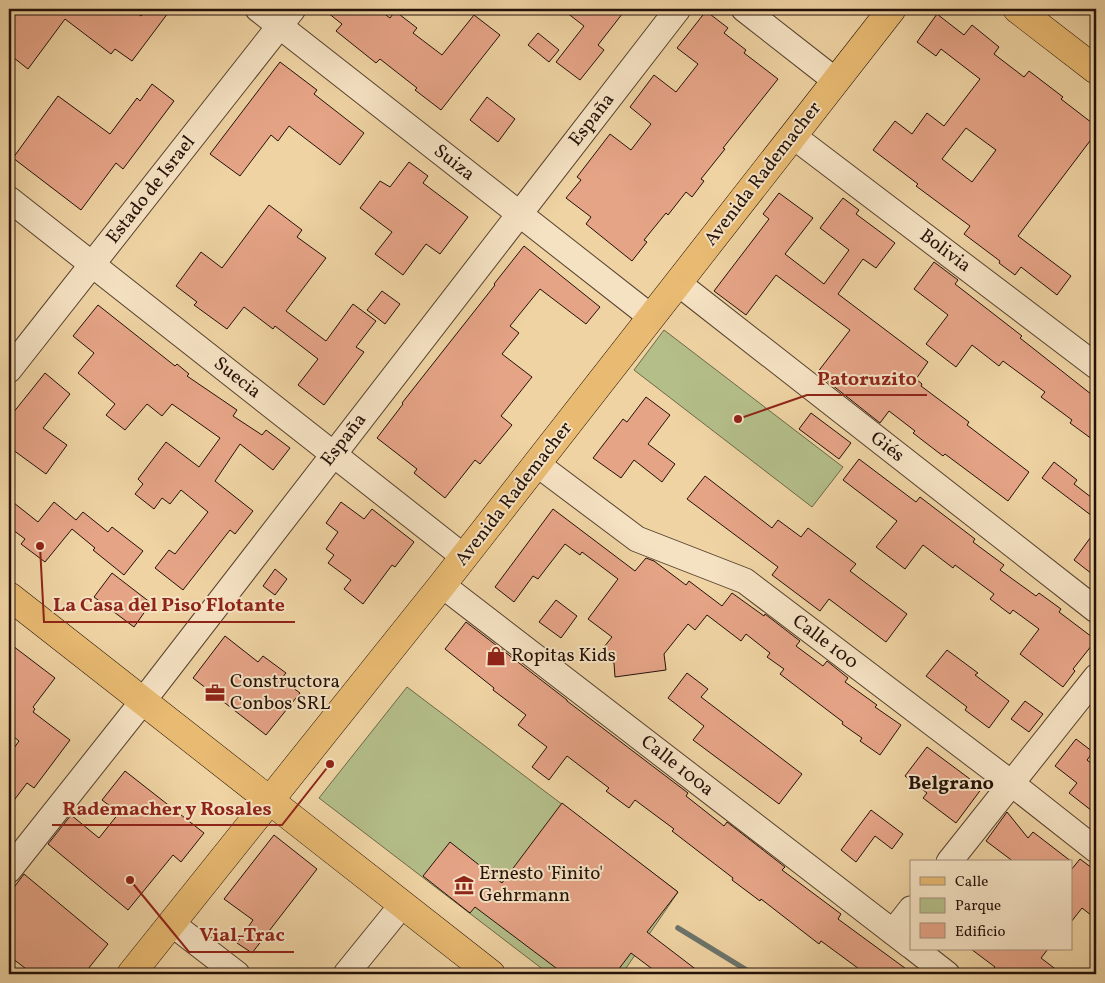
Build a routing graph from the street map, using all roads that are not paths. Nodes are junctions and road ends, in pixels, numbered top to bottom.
1 (258, 9) edge
2 (678, 9) edge
3 (744, 9) edge
4 (892, 9) edge
5 (1017, 9) edge
6 (287, 17) edge
7 (1096, 70) edge
8 (836, 81) junction
9 (793, 136) junction
10 (9, 199) edge
11 (520, 214) junction
12 (92, 264) junction
13 (678, 283) junction
14 (651, 317) junction
15 (1096, 366) edge
16 (9, 370) edge
17 (334, 454) junction
18 (537, 464) junction
19 (464, 557) junction
20 (442, 585) junction
21 (9, 596) edge
22 (1096, 610) edge
23 (1096, 677) edge
24 (143, 701) junction
25 (1011, 783) junction
26 (269, 800) junction
27 (1096, 850) edge
28 (951, 860) edge
29 (9, 870) edge
30 (402, 905) junction
31 (910, 912) edge
32 (171, 923) junction
33 (902, 939) edge
34 (916, 950) edge
35 (130, 974) edge
36 (237, 974) edge
37 (346, 974) edge
38 (491, 974) edge
39 (947, 974) edge

1 - 6 street, Suiza
2 - 11 street, España
3 - 8 street
4 - 8 main road, Avenida Rademacher
5 - 7 main road
6 - 11 street, Suiza
6 - 12 street, Estado de Israel
8 - 9 main road, Avenida Rademacher
9 - 13 main road, Avenida Rademacher
9 - 15 street, Bolivia
10 - 12 street, Suecia
11 - 14 street, Suiza
11 - 17 street, España
12 - 16 street, Estado de Israel
12 - 17 street, Suecia
13 - 14 main road, Avenida Rademacher
13 - 22 street, Giés
14 - 18 main road, Avenida Rademacher
17 - 19 street, Suecia
17 - 24 street, España
18 - 19 main road, Avenida Rademacher
18 - 25 street, Calle 100
19 - 20 main road, Avenida Rademacher
20 - 26 main road, Avenida Rademacher
20 - 33 street, Calle 100a
21 - 24 main road
23 - 25 street
24 - 26 main road
24 - 29 street, España
25 - 27 street, Calle 100
25 - 28 street
26 - 30 main road
26 - 32 main road, Avenida Rademacher
30 - 37 street
30 - 38 main road
31 - 33 street
32 - 35 main road, Avenida Rademacher
32 - 36 street
34 - 39 street

